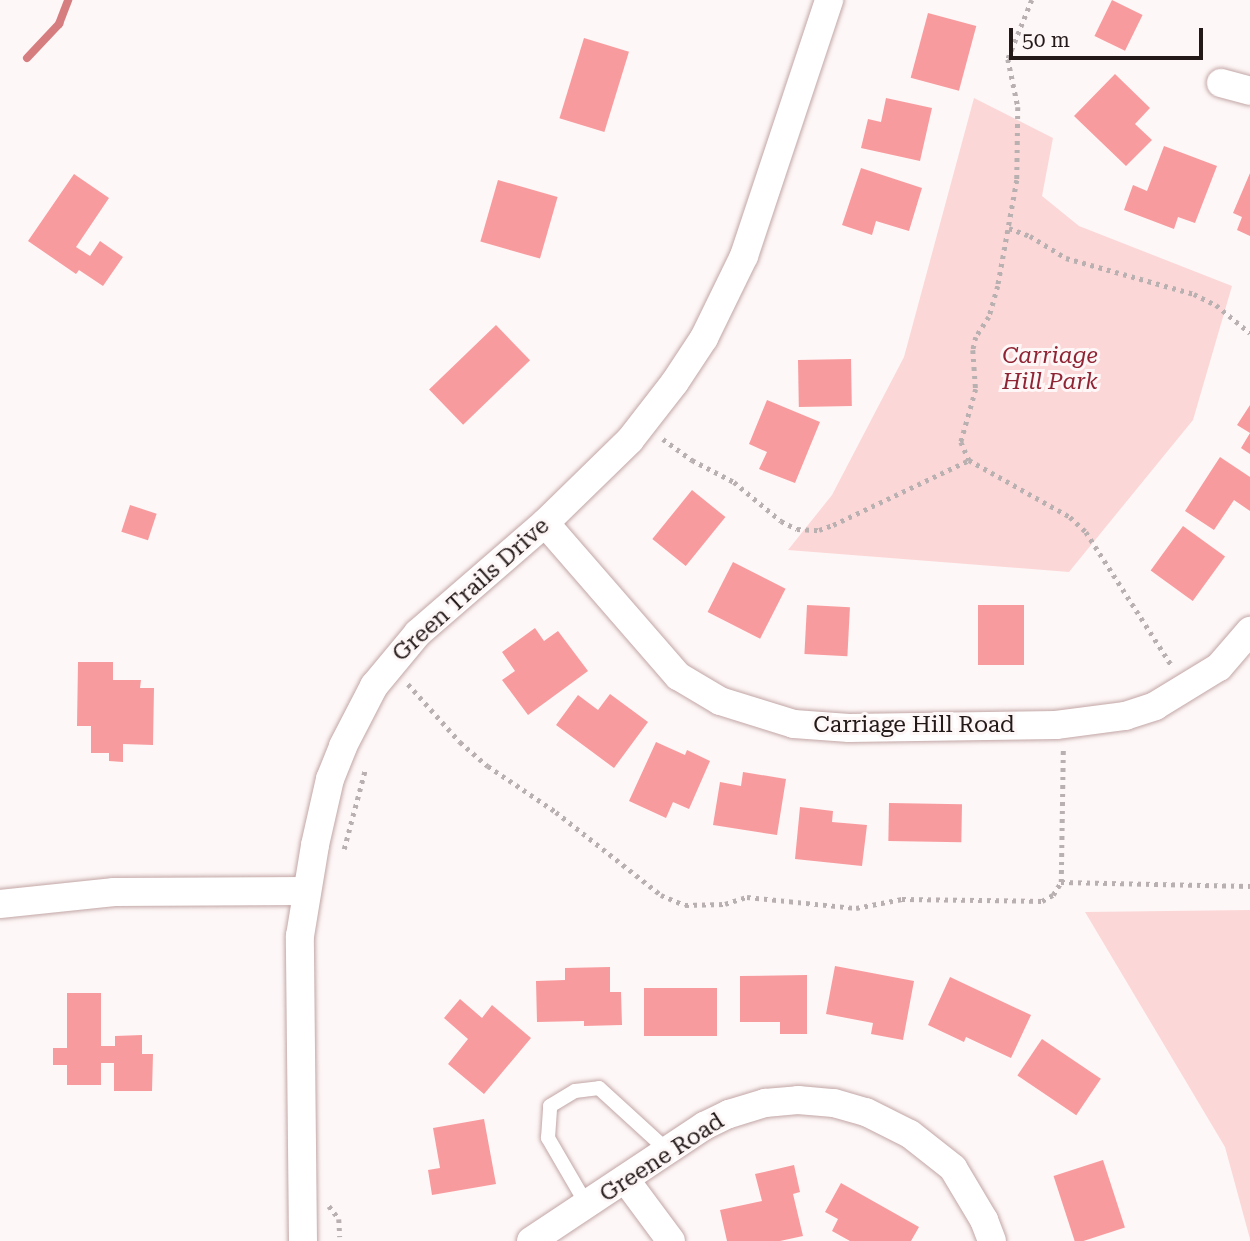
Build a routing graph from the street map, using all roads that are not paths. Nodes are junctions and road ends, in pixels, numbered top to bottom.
1 (829, 0) edge
2 (1222, 83) dead end
3 (1250, 92) edge
4 (545, 523) junction
5 (1250, 631) edge
6 (306, 891) junction
7 (0, 904) edge
8 (668, 1150) junction
9 (625, 1179) junction
10 (587, 1206) junction
11 (303, 1241) edge
12 (531, 1241) edge
13 (671, 1241) edge
14 (992, 1241) edge

1 - 4 street, Green Trails Drive
2 - 3 street
4 - 5 street, Carriage Hill Road
4 - 6 street, Green Trails Drive
6 - 7 street
6 - 11 street, Green Trails Drive
8 - 9 street, Greene Road
8 - 10 lane
8 - 14 street, Greene Road
9 - 10 street, Greene Road
9 - 13 street
10 - 12 street, Greene Road

